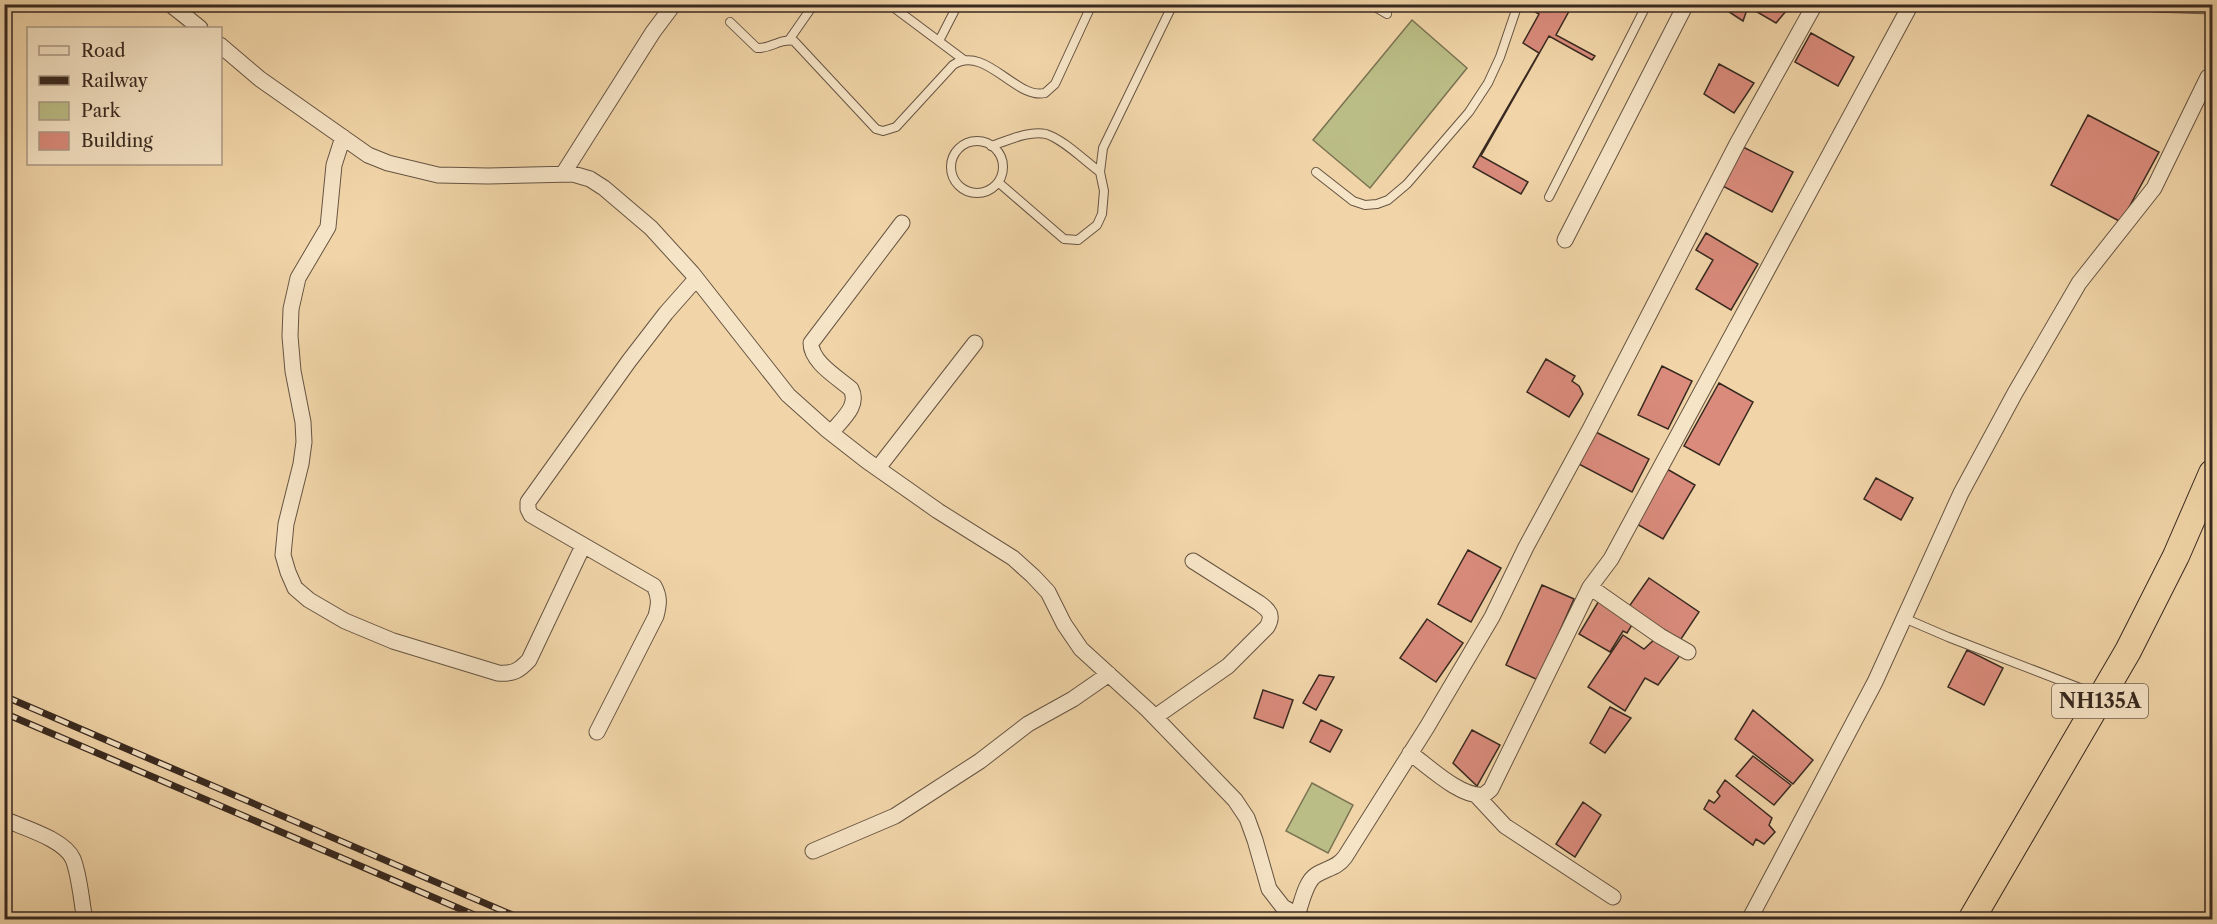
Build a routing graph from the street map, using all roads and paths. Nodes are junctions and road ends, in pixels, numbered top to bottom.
1 (170, 4) edge
2 (674, 4) edge
3 (814, 4) edge
4 (890, 4) edge
5 (958, 4) edge
6 (1092, 4) edge
7 (1173, 4) edge
8 (1370, 4) edge
9 (1518, 4) edge
10 (1647, 4) edge
11 (1686, 4) edge
12 (1815, 4) edge
13 (1911, 4) edge
14 (2154, 4) edge
15 (2212, 6) edge
16 (1388, 14) dead end
17 (730, 22) dead end
18 (199, 27) edge
19 (789, 40) junction
20 (939, 41) junction
21 (222, 47) edge
22 (964, 60) junction
23 (2208, 77) dead end
24 (343, 137) junction
25 (991, 146) junction
26 (1100, 172) junction
27 (1316, 172) dead end
28 (563, 174) junction
29 (998, 182) junction
30 (1549, 197) dead end
31 (902, 223) dead end
32 (1566, 240) dead end
33 (696, 279) junction
34 (975, 342) dead end
35 (831, 433) junction
36 (878, 468) junction
37 (2212, 473) edge
38 (583, 546) junction
39 (1193, 561) dead end
40 (1590, 587) junction
41 (1904, 618) junction
42 (1688, 652) dead end
43 (1109, 674) junction
44 (2102, 697) junction
45 (1155, 717) junction
46 (597, 732) dead end
47 (1410, 753) junction
48 (1477, 796) junction
49 (4, 819) edge
50 (813, 851) dead end
51 (1613, 897) dead end
52 (1302, 917) edge
53 (85, 920) edge
54 (1749, 920) edge
55 (1971, 920) edge

1 - 18 street
2 - 28 street
3 - 19 lane
4 - 20 lane
5 - 20 lane
6 - 22 lane
7 - 26 lane
8 - 16 lane
9 - 27 lane
10 - 30 lane
11 - 32 street
12 - 47 street
13 - 40 street
14 - 15 street
17 - 19 lane
19 - 22 lane
20 - 22 lane
21 - 24 street
23 - 41 street
24 - 28 street
24 - 38 street
25 - 26 lane
25 - 29 lane
25 - 29 lane
26 - 29 lane
28 - 33 street
31 - 35 street
33 - 35 street
33 - 38 street
34 - 36 street
35 - 36 street
36 - 43 street
37 - 44 highway, NH135A
38 - 46 street
39 - 45 street
40 - 42 street
40 - 48 street
41 - 44 lane
41 - 54 street
43 - 45 street
43 - 50 street
44 - 55 highway, NH135A
45 - 52 street
47 - 48 street
47 - 52 street
48 - 51 street
49 - 53 street

